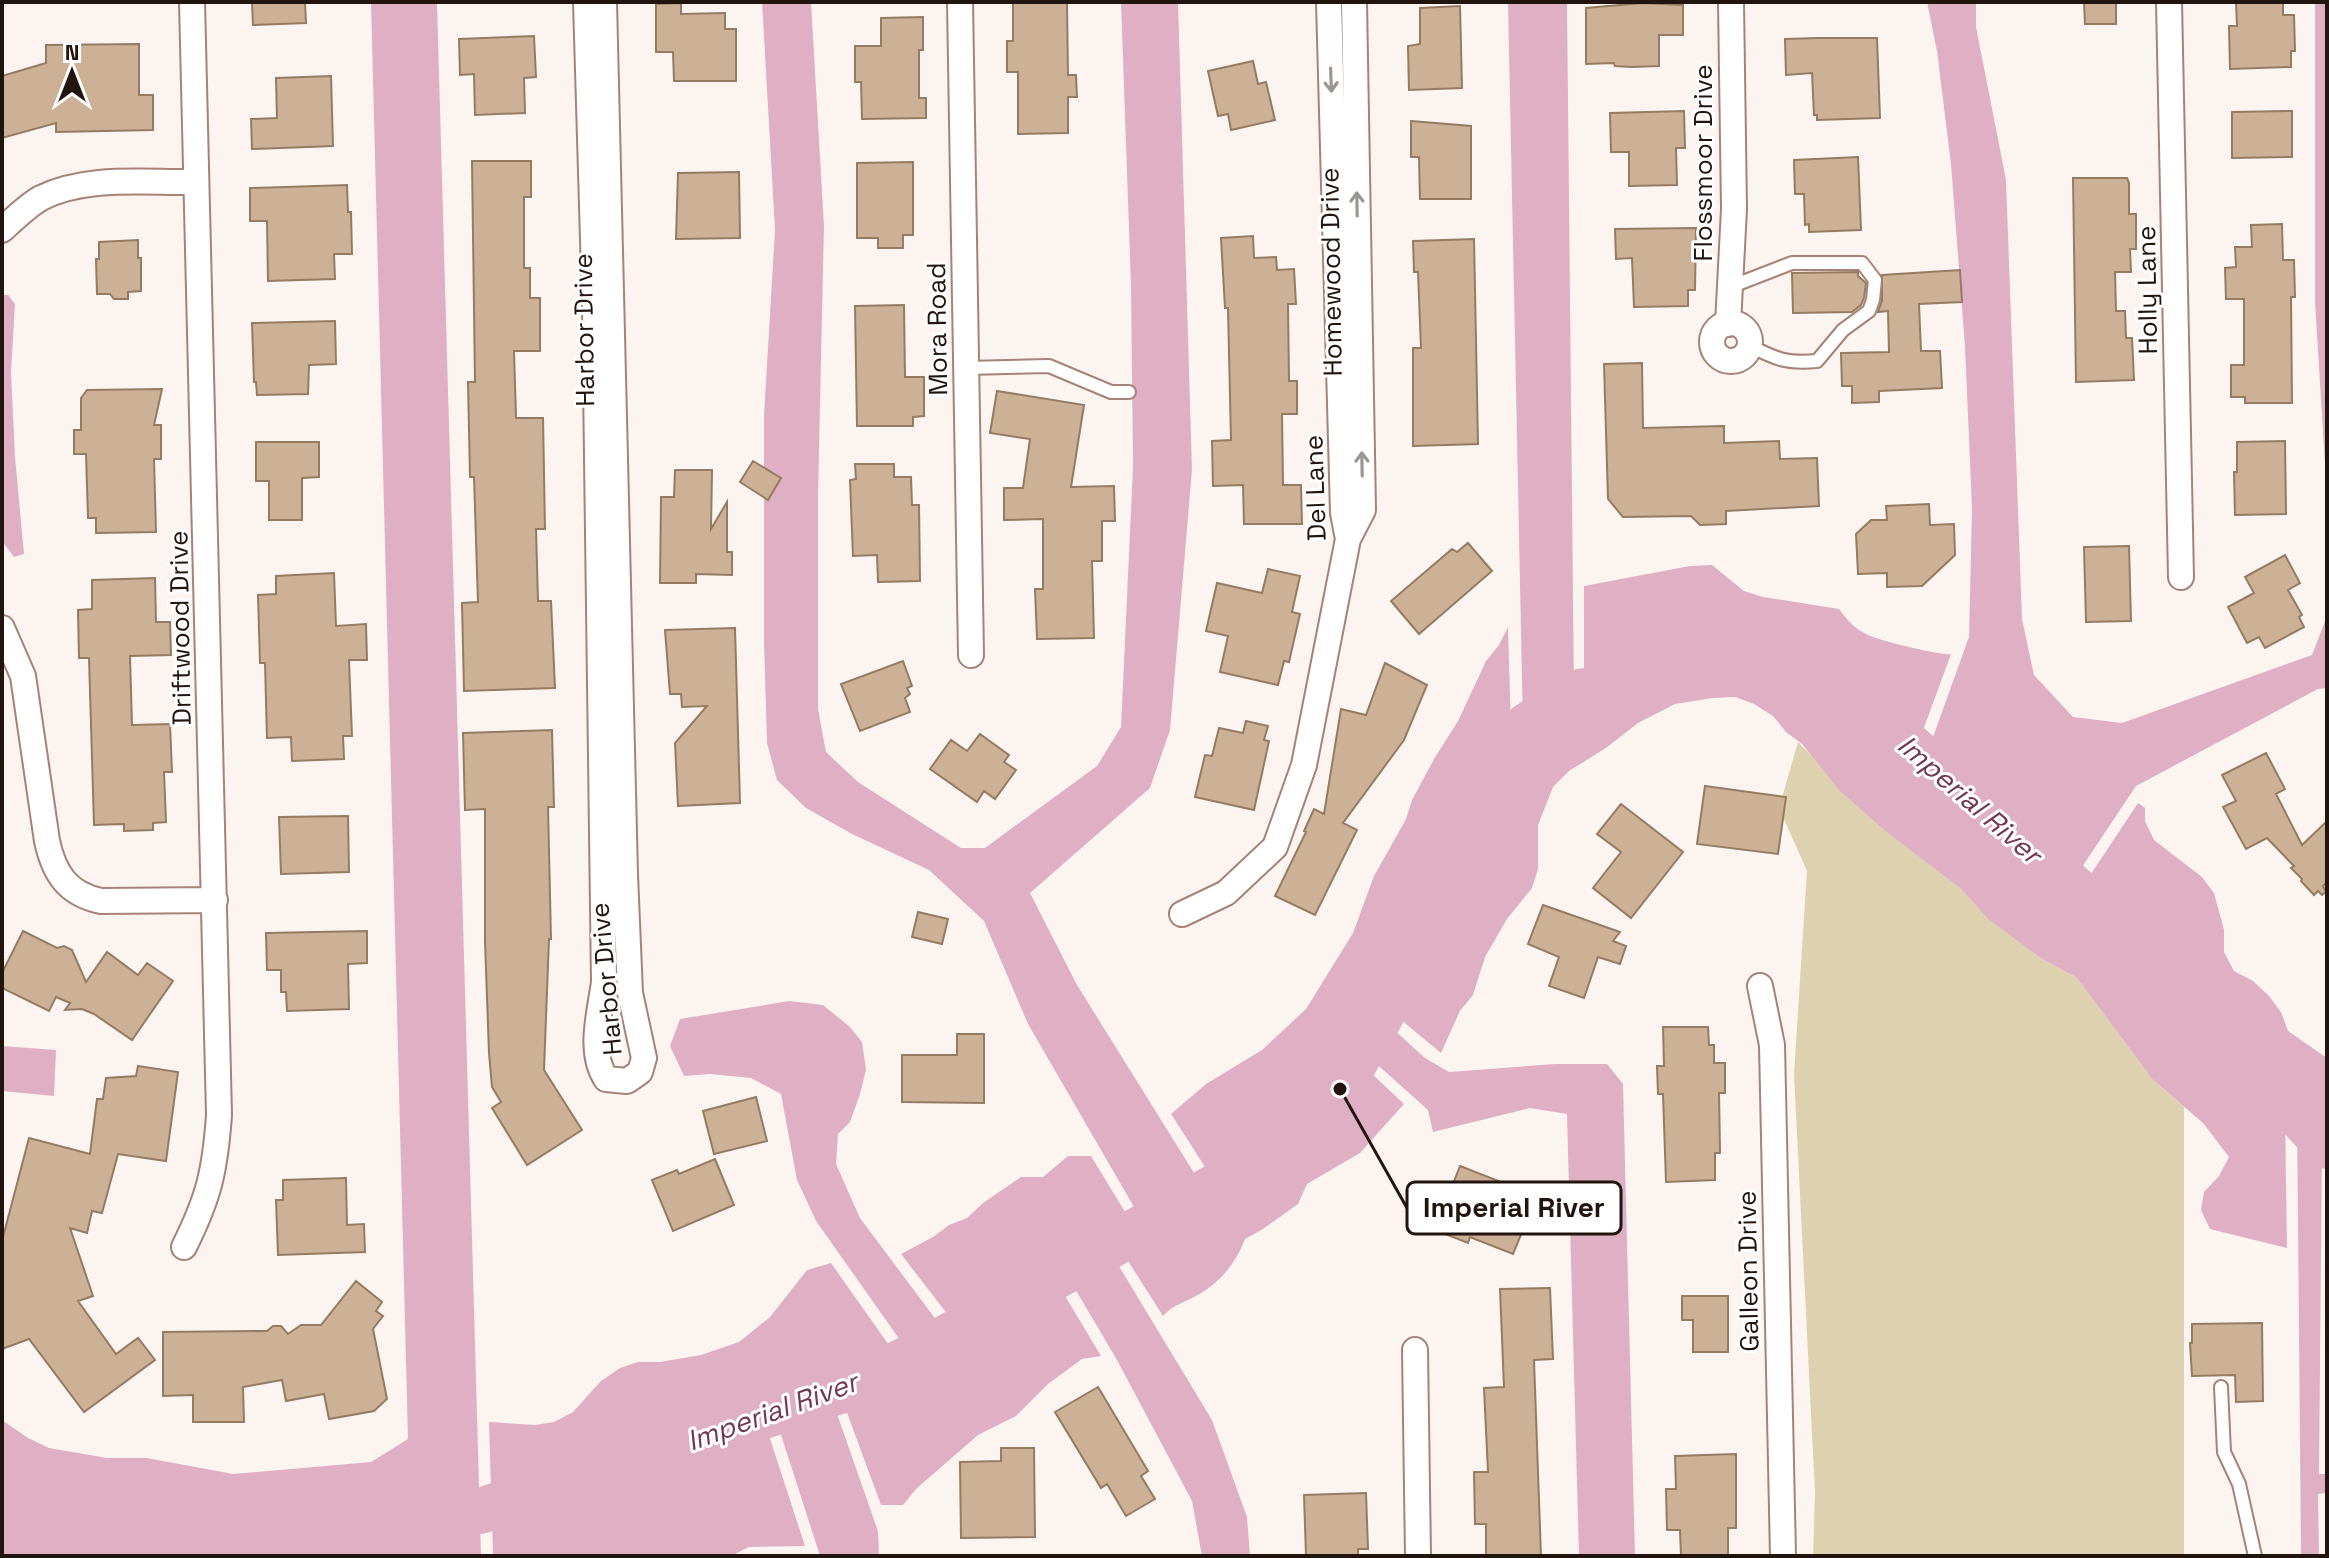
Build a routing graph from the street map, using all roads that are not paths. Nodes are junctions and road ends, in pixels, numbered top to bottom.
1 (192, 2) edge
2 (586, 2) edge
3 (604, 2) edge
4 (960, 2) edge
5 (1329, 2) edge
6 (1354, 2) edge
7 (1731, 2) edge
8 (2169, 2) edge
9 (196, 182) junction
10 (2, 230) edge
11 (1730, 287) junction
12 (1750, 346) joint
13 (966, 368) junction
14 (1129, 392) dead end
15 (1348, 539) junction
16 (2181, 577) dead end
17 (2, 628) edge
18 (971, 655) dead end
19 (215, 900) junction
20 (1182, 914) dead end
21 (1760, 986) dead end
22 (184, 1247) dead end
23 (1415, 1350) dead end
24 (2221, 1387) dead end
25 (1418, 1556) edge
26 (1783, 1556) edge
27 (2255, 1556) edge

1 - 9 street, Driftwood Drive
2 - 3 street, Harbor Drive
4 - 13 street, Mora Road
5 -> 15 street, Del Lane
15 -> 6 street, Homewood Drive
7 - 11 street, Flossmoor Drive
8 - 16 street, Holly Lane
9 - 10 street
9 - 19 street, Driftwood Drive
11 - 12 street, Flossmoor Drive
11 - 12 lane
13 - 14 lane
13 - 18 street, Mora Road
15 - 20 street, Del Lane
17 - 19 street
19 - 22 street, Driftwood Drive
21 - 26 street, Galleon Drive
23 - 25 street
24 - 27 lane

